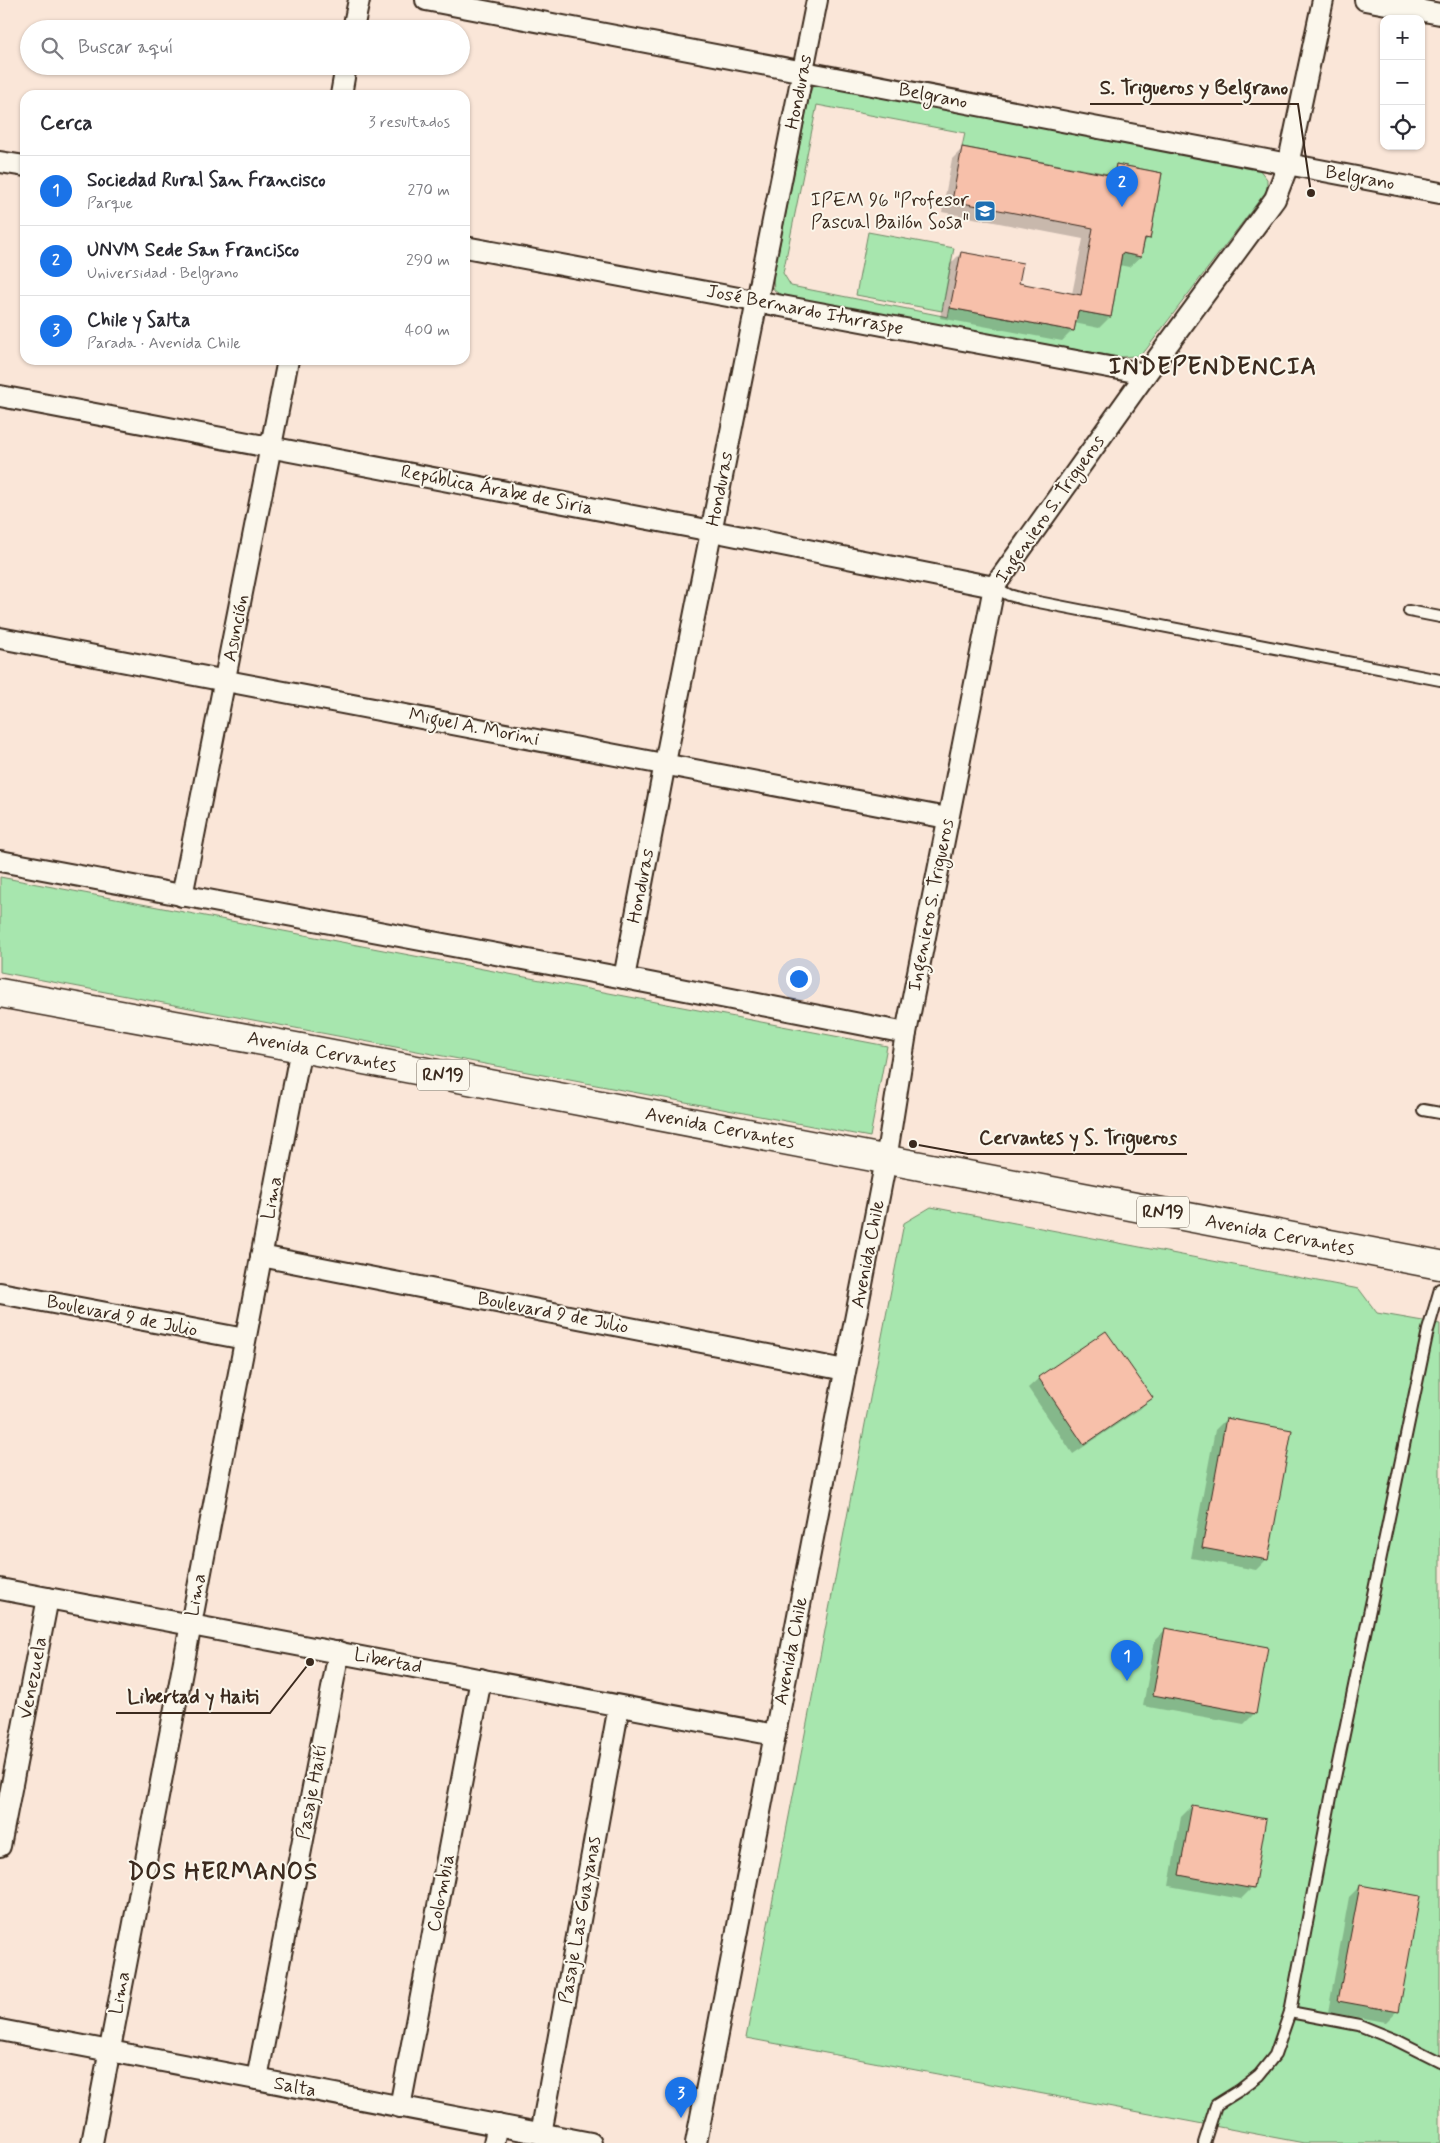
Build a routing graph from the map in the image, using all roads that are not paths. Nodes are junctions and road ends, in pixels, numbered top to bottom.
1 (359, 0) edge
2 (426, 0) edge
3 (817, 0) edge
4 (1322, 0) edge
5 (1365, 0) edge
6 (1440, 14) edge
7 (355, 20) edge
8 (803, 71) junction
9 (344, 75) edge
10 (342, 90) edge
11 (0, 162) edge
12 (20, 165) edge
13 (1288, 165) junction
14 (1440, 193) edge
15 (470, 248) edge
16 (757, 301) junction
17 (287, 365) edge
18 (1146, 374) junction
19 (0, 396) edge
20 (270, 447) junction
21 (712, 531) junction
22 (994, 587) junction
23 (1409, 611) dead end
24 (1440, 617) edge
25 (0, 638) edge
26 (1440, 680) edge
27 (226, 681) junction
28 (664, 763) junction
29 (947, 818) junction
30 (0, 861) edge
31 (182, 896) junction
32 (624, 978) junction
33 (0, 992) edge
34 (906, 1033) junction
35 (301, 1048) junction
36 (1423, 1110) dead end
37 (1440, 1113) edge
38 (886, 1160) junction
39 (262, 1256) junction
40 (1440, 1265) edge
41 (1440, 1289) edge
42 (0, 1293) edge
43 (245, 1339) junction
44 (845, 1370) junction
45 (0, 1589) edge
46 (48, 1598) junction
47 (190, 1624) junction
48 (339, 1652) junction
49 (481, 1679) junction
50 (619, 1706) junction
51 (775, 1735) junction
52 (0, 1846) edge
53 (1290, 2012) junction
54 (0, 2030) edge
55 (108, 2051) junction
56 (1440, 2062) edge
57 (257, 2079) junction
58 (400, 2107) junction
59 (496, 2134) edge
60 (541, 2134) junction
61 (92, 2143) edge
62 (591, 2143) edge
63 (696, 2143) edge
64 (1204, 2143) edge

1 - 7 street
2 - 8 street, Belgrano
3 - 8 street, Honduras
4 - 13 street, Ingeniero S. Trigueros
5 - 6 street
8 - 13 street, Belgrano
8 - 16 street, Honduras
9 - 10 street
11 - 12 street
13 - 14 street, Belgrano
13 - 18 street, Ingeniero S. Trigueros
15 - 16 street, José Bernardo Iturraspe
16 - 18 street, José Bernardo Iturraspe
16 - 21 street, Honduras
17 - 20 street, Asunción
18 - 22 street, Ingeniero S. Trigueros
19 - 20 street, República Árabe de Siria
20 - 21 street, República Árabe de Siria
20 - 27 street, Asunción
21 - 22 street, República Árabe de Siria
21 - 28 street, Honduras
22 - 26 lane
22 - 29 street, Ingeniero S. Trigueros
23 - 24 lane
25 - 27 street, Miguel A. Morini
27 - 28 street, Miguel A. Morini
27 - 31 street, Asunción
28 - 29 street, Miguel A. Morini
28 - 32 street, Honduras
29 - 34 street, Ingeniero S. Trigueros
30 - 31 street
31 - 32 street
32 - 34 street
33 - 35 main road, Avenida Cervantes / RN19
34 - 38 street, Ingeniero S. Trigueros
35 - 38 main road, Avenida Cervantes / RN19
35 - 39 street, Lima
36 - 37 lane
38 - 40 main road, Avenida Cervantes / RN19
38 - 44 street, Avenida Chile
39 - 43 street, Lima
39 - 44 street, Boulevard 9 de Julio
41 - 53 lane
42 - 43 street, Boulevard 9 de Julio
43 - 47 street, Lima
44 - 51 street, Avenida Chile
45 - 46 street, Libertad
46 - 47 street, Libertad
46 - 52 street, Venezuela
47 - 48 street, Libertad
47 - 55 street, Lima
48 - 49 street, Libertad
48 - 57 street, Pasaje Haití
49 - 50 street, Libertad
49 - 58 street, Colombia
50 - 51 street, Libertad
50 - 60 street, Pasaje Las Guayanas
51 - 63 street, Avenida Chile
53 - 56 lane
53 - 64 lane
54 - 55 street, Salta
55 - 57 street, Salta
55 - 61 street, Lima
57 - 58 street, Salta
58 - 59 street, Salta
59 - 60 street, Salta
60 - 62 street, Salta

